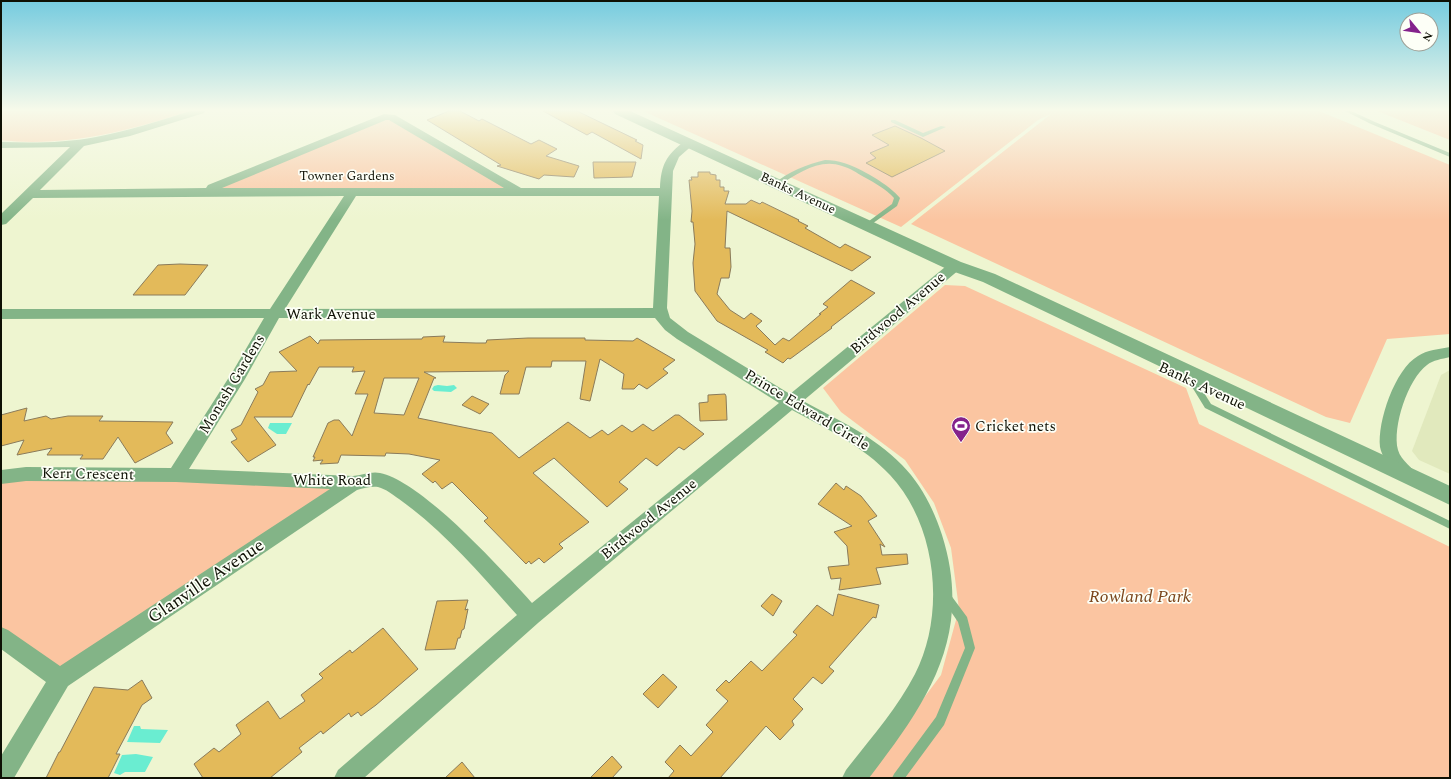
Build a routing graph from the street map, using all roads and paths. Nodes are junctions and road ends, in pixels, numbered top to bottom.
1 (76, 147) edge
2 (308, 147) edge
3 (443, 147) edge
4 (684, 147) edge
5 (698, 147) edge
6 (1432, 147) edge
7 (1450, 155) edge
8 (777, 184) junction
9 (353, 191) junction
10 (518, 191) junction
11 (204, 192) junction
12 (666, 192) junction
13 (29, 194) junction
14 (1, 221) edge
15 (867, 225) junction
16 (955, 266) junction
17 (660, 313) junction
18 (1, 314) edge
19 (274, 314) junction
20 (1450, 352) edge
21 (1193, 382) junction
22 (791, 402) junction
23 (176, 476) junction
24 (1, 477) edge
25 (1409, 477) junction
26 (353, 483) junction
27 (1450, 496) edge
28 (1450, 504) edge
29 (1450, 525) edge
30 (943, 593) junction
31 (531, 616) junction
32 (1, 637) edge
33 (60, 679) junction
34 (1, 778) edge
35 (346, 778) edge
36 (854, 778) edge
37 (898, 778) edge

1 - 13 street
2 - 11 street
3 - 10 street
4 - 12 street
5 - 8 street, Banks Avenue
6 - 7 lane
8 - 15 street, Banks Avenue
8 - 15 lane
9 - 10 street, Towner Gardens
9 - 11 street, Towner Gardens
9 - 19 street, Monash Gardens
10 - 12 street, Towner Gardens
11 - 13 street, Towner Gardens
12 - 17 street
13 - 14 street
15 - 16 street, Banks Avenue
16 - 21 street, Banks Avenue
16 - 22 street, Birdwood Avenue
16 - 25 street, Banks Avenue
17 - 19 street, Wark Avenue
17 - 22 street, Prince Edward Circle
18 - 19 street, Wark Avenue
19 - 23 street, Monash Gardens
20 - 25 street
21 - 28 street, Banks Avenue
21 - 29 lane
22 - 30 street, Prince Edward Circle
22 - 31 street, Birdwood Avenue
23 - 24 street, Kerr Crescent
23 - 26 street, White Road
25 - 27 street, Banks Avenue
26 - 31 street, White Road
26 - 33 street, Glanville Avenue
30 - 36 street, Prince Edward Circle
30 - 37 lane
31 - 35 street, Birdwood Avenue
32 - 33 street
33 - 34 street

